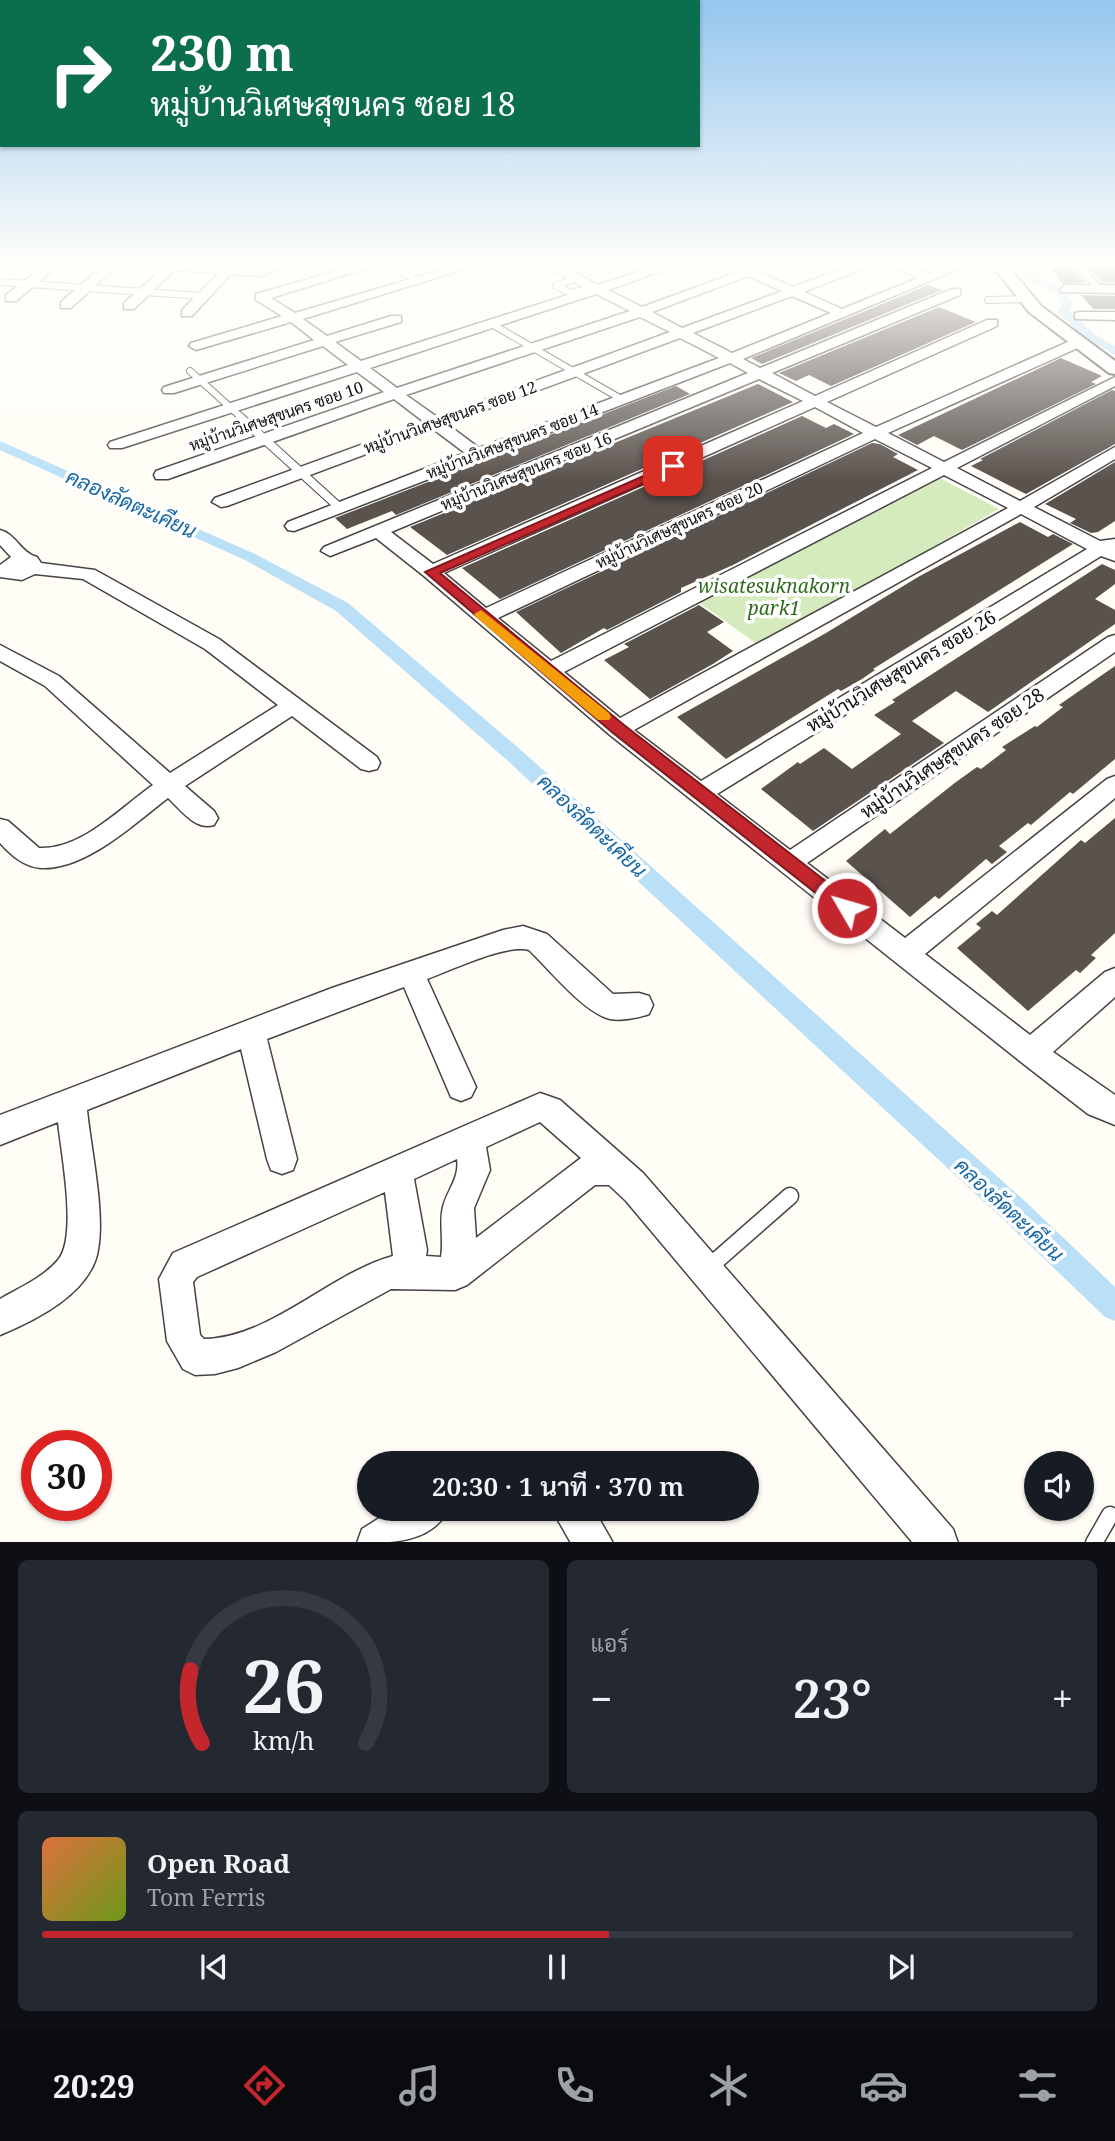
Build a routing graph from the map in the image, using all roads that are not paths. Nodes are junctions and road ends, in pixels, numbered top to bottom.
1 (226, 337) edge
2 (319, 337) edge
3 (338, 337) edge
4 (427, 337) edge
5 (447, 337) edge
6 (513, 337) edge
7 (561, 337) edge
8 (669, 337) edge
9 (688, 337) edge
10 (783, 337) edge
11 (850, 337) edge
12 (961, 337) edge
13 (1068, 337) edge
14 (434, 341) junction
15 (326, 342) junction
16 (1074, 344) dead end
17 (196, 346) dead end
18 (529, 347) junction
19 (732, 358) junction
20 (358, 367) junction
21 (572, 372) junction
22 (762, 374) junction
23 (1114, 375) edge
24 (194, 376) junction
25 (169, 390) dead end
26 (394, 393) junction
27 (623, 400) junction
28 (817, 403) junction
29 (228, 408) junction
30 (434, 423) junction
31 (873, 434) junction
32 (262, 439) junction
33 (116, 445) dead end
34 (1115, 452) edge
35 (477, 454) junction
36 (945, 470) junction
37 (300, 472) junction
38 (162, 475) dead end
39 (221, 502) dead end
40 (340, 508) junction
41 (1020, 508) junction
42 (294, 526) dead end
43 (379, 532) junction
44 (2, 539) edge
45 (1111, 548) edge
46 (330, 551) dead end
47 (12, 569) edge
48 (431, 572) junction
49 (484, 617) junction
50 (1115, 642) edge
51 (0, 652) edge
52 (548, 671) junction
53 (293, 705) junction
54 (618, 729) junction
55 (369, 763) dead end
56 (170, 785) junction
57 (1115, 785) edge
58 (701, 793) junction
59 (206, 818) dead end
60 (0, 828) edge
61 (789, 863) junction
62 (906, 953) junction
63 (411, 973) junction
64 (1115, 980) edge
65 (639, 1005) dead end
66 (251, 1032) junction
67 (1031, 1053) junction
68 (461, 1087) dead end
69 (71, 1102) junction
70 (1115, 1110) edge
71 (0, 1130) edge
72 (469, 1139) junction
73 (282, 1159) dead end
74 (617, 1170) junction
75 (397, 1172) junction
76 (790, 1196) dead end
77 (706, 1270) junction
78 (407, 1271) junction
79 (455, 1273) junction
80 (0, 1318) edge
81 (1110, 1514) dead end
82 (409, 1521) edge
83 (579, 1521) edge
84 (376, 1542) edge
85 (594, 1542) edge
86 (939, 1542) edge
87 (1094, 1542) edge

1 - 17 street
2 - 15 street
3 - 15 street
4 - 14 street
5 - 14 street
6 - 18 lane
7 - 18 street, หมู่บ้านวิเศษสุขนคร ซอย 10
8 - 21 street, หมู่บ้านวิเศษสุขนคร ซอย 12
9 - 19 street
10 - 19 street, หมู่บ้านวิเศษสุขนคร ซอย 14
11 - 22 street, หมู่บ้านวิเศษสุขนคร ซอย 16
12 - 28 street
13 - 23 street
14 - 20 street
15 - 20 street
15 - 24 street
16 - 31 street, หมู่บ้านวิเศษสุขนคร ซอย 20
18 - 21 lane
18 - 26 street, หมู่บ้านวิเศษสุขนคร ซอย 10
19 - 22 street
19 - 27 street, หมู่บ้านวิเศษสุขนคร ซอย 14
20 - 26 street
20 - 29 street
21 - 27 lane
21 - 30 street, หมู่บ้านวิเศษสุขนคร ซอย 12
22 - 28 street
22 - 43 street, หมู่บ้านวิเศษสุขนคร ซอย 16
23 - 36 street
24 - 25 street
24 - 29 lane
26 - 30 street
26 - 32 street, หมู่บ้านวิเศษสุขนคร ซอย 10
27 - 35 street, หมู่บ้านวิเศษสุขนคร ซอย 14
28 - 31 street
28 - 48 street
29 - 32 lane
29 - 33 street
30 - 35 street
30 - 37 street, หมู่บ้านวิเศษสุขนคร ซอย 12
31 - 36 street
31 - 49 street, หมู่บ้านวิเศษสุขนคร ซอย 20
32 - 37 lane
32 - 38 street, หมู่บ้านวิเศษสุขนคร ซอย 10
34 - 41 street
35 - 40 street, หมู่บ้านวิเศษสุขนคร ซอย 14
36 - 41 street
36 - 52 street
37 - 39 street, หมู่บ้านวิเศษสุขนคร ซอย 12
37 - 40 lane
40 - 42 street, หมู่บ้านวิเศษสุขนคร ซอย 14
41 - 45 street
41 - 54 street
43 - 46 street, หมู่บ้านวิเศษสุขนคร ซอย 16
43 - 48 street
44 - 47 street
45 - 58 street, หมู่บ้านวิเศษสุขนคร ซอย 26
47 - 53 street
48 - 49 street
49 - 52 street
50 - 61 street, หมู่บ้านวิเศษสุขนคร ซอย 28
51 - 56 street
52 - 54 street
53 - 55 street
53 - 56 street
54 - 58 street
56 - 59 street
56 - 60 street
57 - 62 street
58 - 61 street
61 - 62 street
62 - 67 street
63 - 65 street
63 - 66 street
63 - 68 street
64 - 67 street
66 - 69 street
66 - 73 street
67 - 70 street
69 - 71 street
69 - 80 street
72 - 74 street
72 - 75 street
72 - 79 street
74 - 77 street
74 - 79 street
75 - 78 street
75 - 78 street
76 - 77 lane
77 - 86 street
78 - 79 street
81 - 87 lane
82 - 84 street
83 - 85 street

